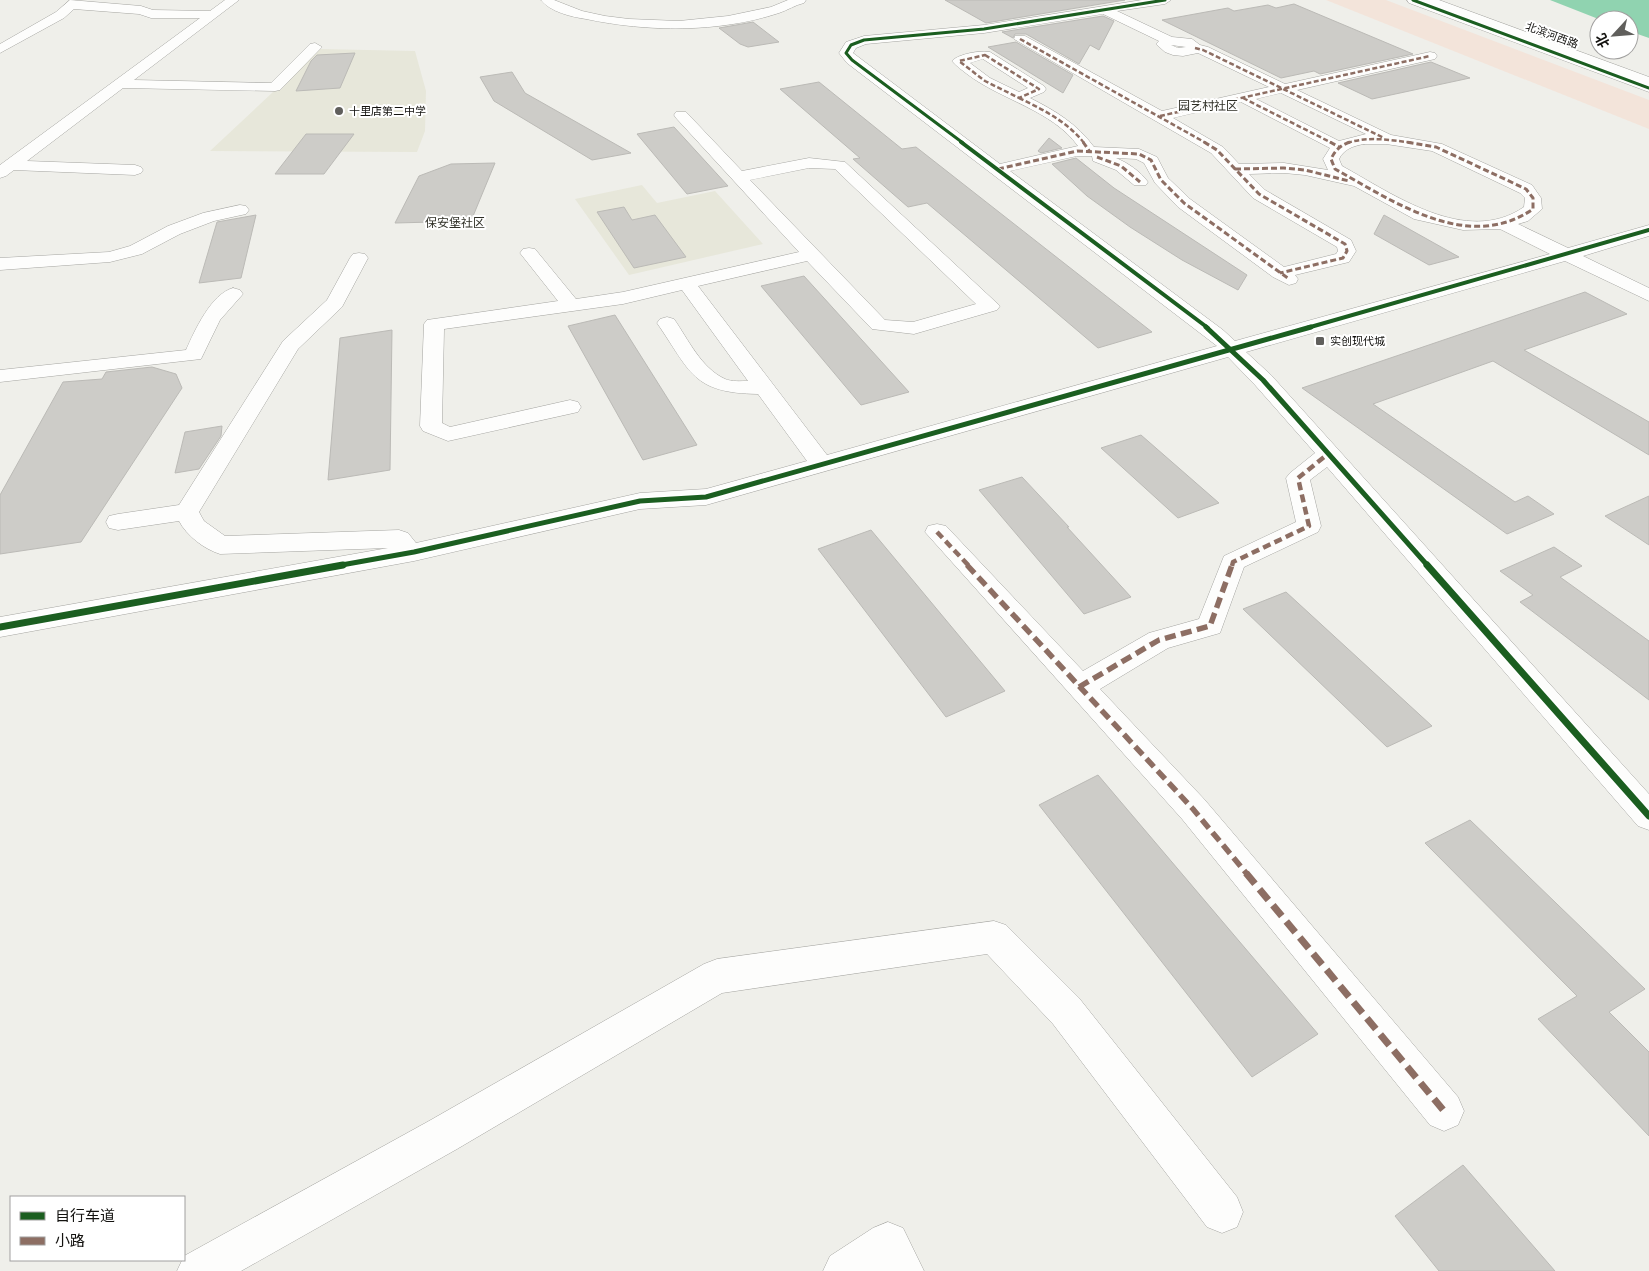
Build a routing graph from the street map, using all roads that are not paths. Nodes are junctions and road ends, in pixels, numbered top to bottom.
1 (233, 0) edge
2 (547, 0) edge
3 (800, 0) edge
4 (1165, 0) edge
5 (1413, 0) edge
6 (1428, 0) edge
7 (1456, 0) edge
8 (73, 3) edge
9 (1105, 10) junction
10 (213, 15) junction
11 (1020, 38) dead end
12 (315, 47) dead end
13 (0, 50) edge
14 (1430, 56) dead end
15 (1649, 69) edge
16 (1649, 82) edge
17 (120, 84) junction
18 (1649, 88) edge
19 (1282, 89) junction
20 (1018, 98) junction
21 (1243, 98) junction
22 (1160, 116) junction
23 (707, 121) dead end
24 (1386, 139) junction
25 (1339, 147) junction
26 (1090, 152) junction
27 (1070, 154) junction
28 (6, 169) edge
29 (998, 169) junction
30 (1235, 169) junction
31 (135, 170) dead end
32 (739, 177) junction
33 (1140, 182) dead end
34 (1361, 183) junction
35 (240, 210) dead end
36 (1504, 224) junction
37 (1649, 230) edge
38 (529, 253) dead end
39 (1569, 254) junction
40 (810, 255) junction
41 (359, 258) dead end
42 (0, 264) edge
43 (686, 284) junction
44 (233, 294) dead end
45 (1649, 295) edge
46 (571, 305) junction
47 (667, 323) dead end
48 (1230, 349) junction
49 (0, 376) edge
50 (764, 388) junction
51 (570, 407) dead end
52 (1328, 454) junction
53 (821, 464) junction
54 (187, 512) junction
55 (118, 522) dead end
56 (937, 532) dead end
57 (414, 552) junction
58 (0, 627) edge
59 (1079, 687) junction
60 (1649, 816) edge
61 (1444, 1111) dead end
62 (1222, 1212) dead end
63 (199, 1271) edge
64 (845, 1271) edge
65 (902, 1271) edge

1 - 10 street
2 - 3 street
4 - 9 street
5 - 18 street
6 - 16 street, 北滨河西路
7 - 15 street, 北滨河西路
8 - 10 street
8 - 13 street
9 - 19 street
9 - 29 street
10 - 17 street
11 - 22 street
12 - 17 street
14 - 19 street
17 - 28 street
19 - 21 street
19 - 24 street
20 - 20 street
20 - 26 street
21 - 22 street
21 - 25 street
22 - 30 street
23 - 32 street
24 - 25 street
24 - 36 street
25 - 34 street
26 - 27 street
26 - 30 street
27 - 29 street
27 - 33 street
28 - 31 street
29 - 48 street
30 - 34 street
32 - 40 street
32 - 40 street
34 - 36 street
35 - 42 street
36 - 39 street
37 - 39 street
38 - 46 street
39 - 45 street
39 - 48 street
40 - 43 street
41 - 54 street
43 - 46 street
43 - 50 street
44 - 49 street
46 - 51 street
47 - 50 street
48 - 52 street
48 - 53 street
50 - 53 street
52 - 59 street
52 - 60 street
53 - 57 street
54 - 55 street
54 - 57 street
56 - 59 street
57 - 58 street
59 - 61 street
62 - 63 street
64 - 65 street

